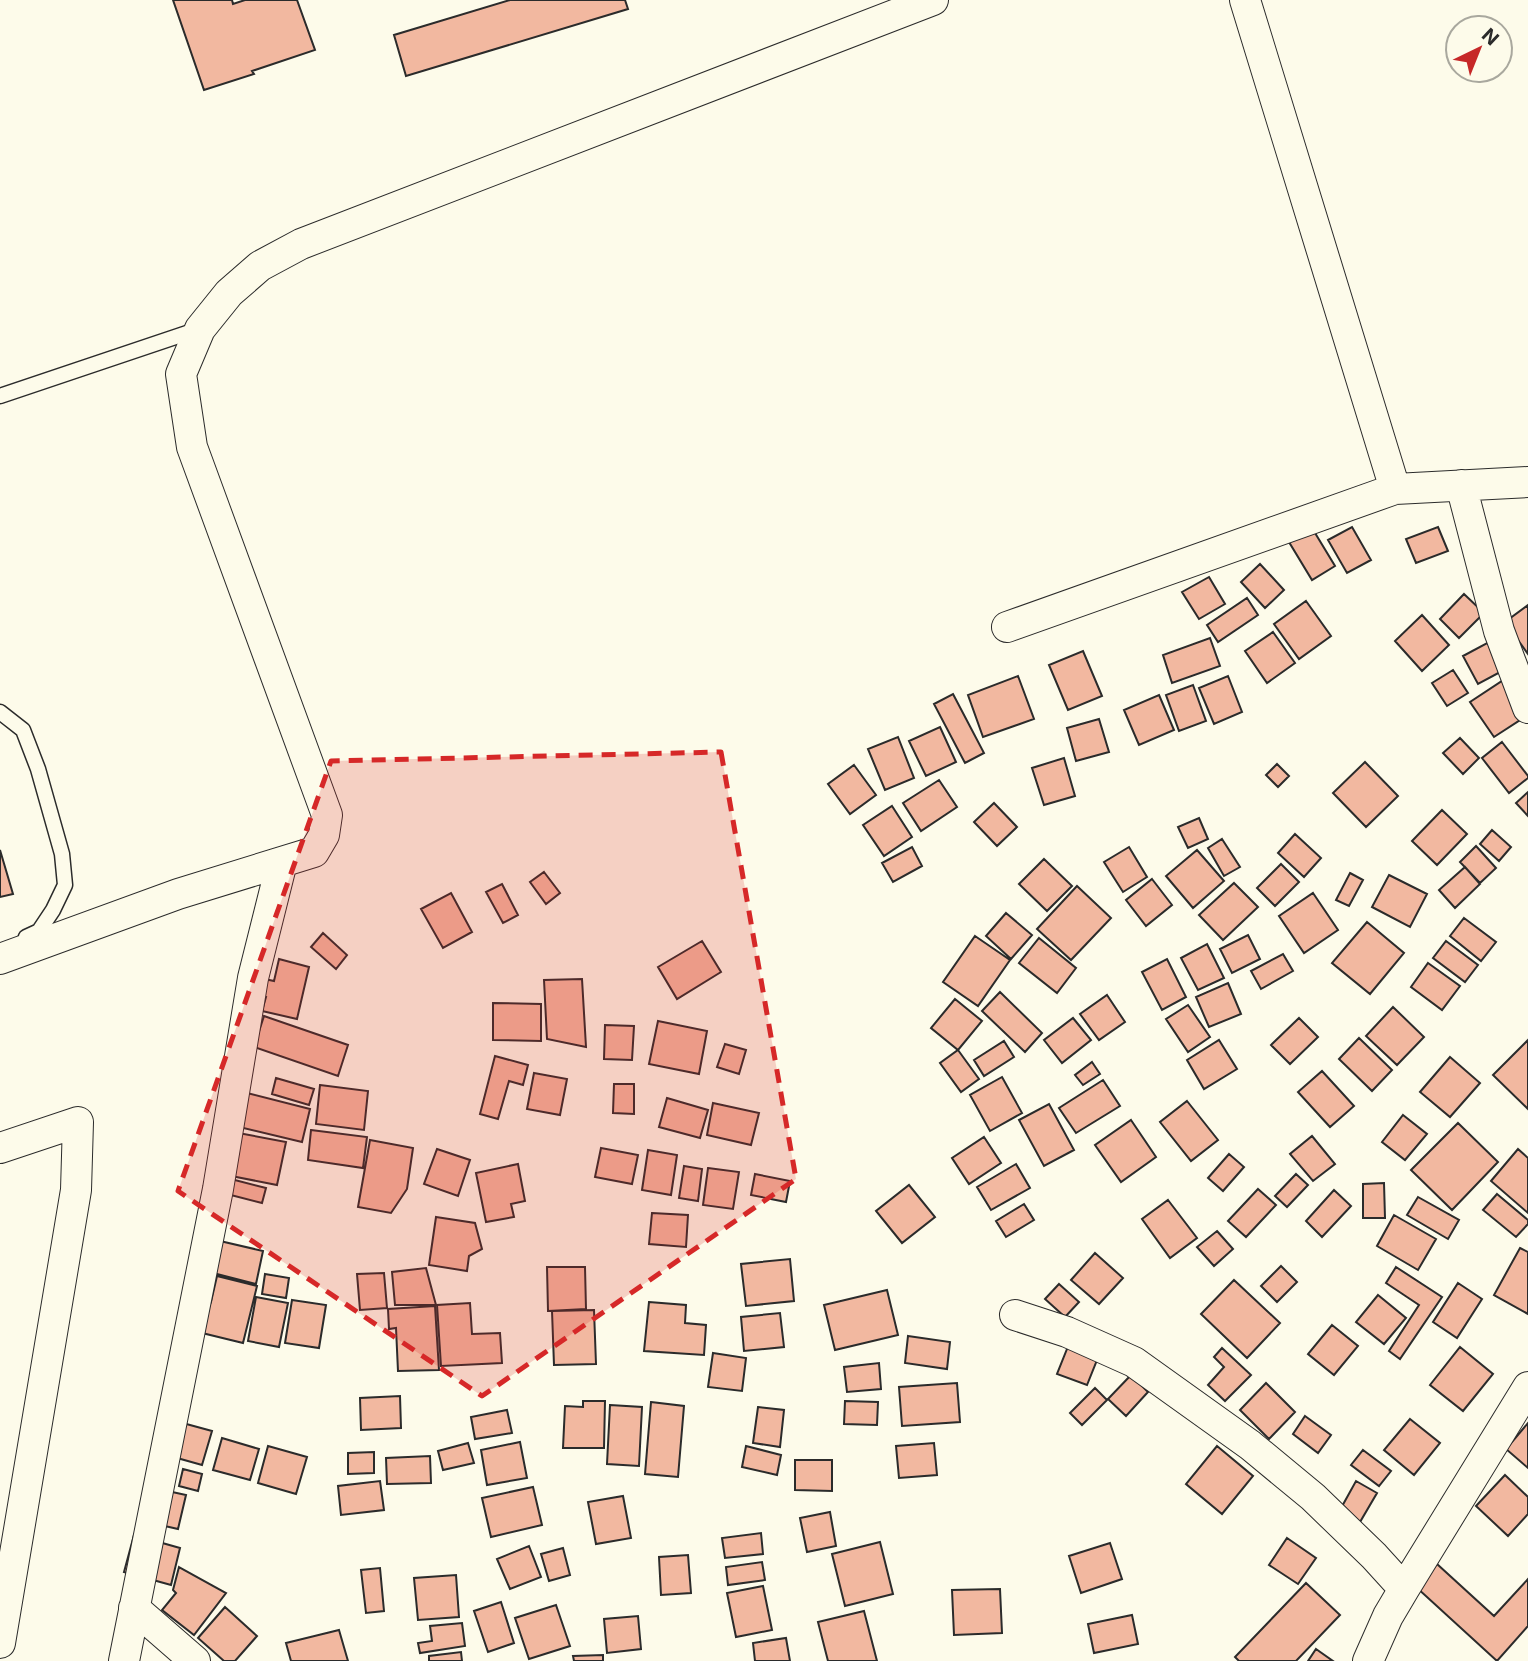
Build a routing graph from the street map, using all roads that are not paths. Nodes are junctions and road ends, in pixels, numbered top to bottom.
1 (933, 0) edge
2 (1245, 0) edge
3 (200, 329) junction
4 (0, 396) edge
5 (1528, 482) edge
6 (1461, 485) junction
7 (1395, 489) junction
8 (1007, 627) dead end
9 (1528, 708) edge
10 (0, 712) edge
11 (282, 862) junction
12 (0, 952) edge
13 (0, 959) edge
14 (0, 1148) edge
15 (1015, 1315) dead end
16 (1527, 1391) edge
17 (1404, 1589) junction
18 (134, 1608) junction
19 (0, 1643) edge
20 (124, 1661) edge
21 (195, 1661) edge
22 (1368, 1661) edge

1 - 3 street
2 - 7 street
3 - 4 lane
3 - 11 street
5 - 6 street
6 - 7 street
6 - 9 street
7 - 8 street
10 - 12 lane
11 - 13 street
11 - 18 street
14 - 19 street
15 - 17 street
16 - 17 street
17 - 22 street
18 - 20 street
18 - 21 street

